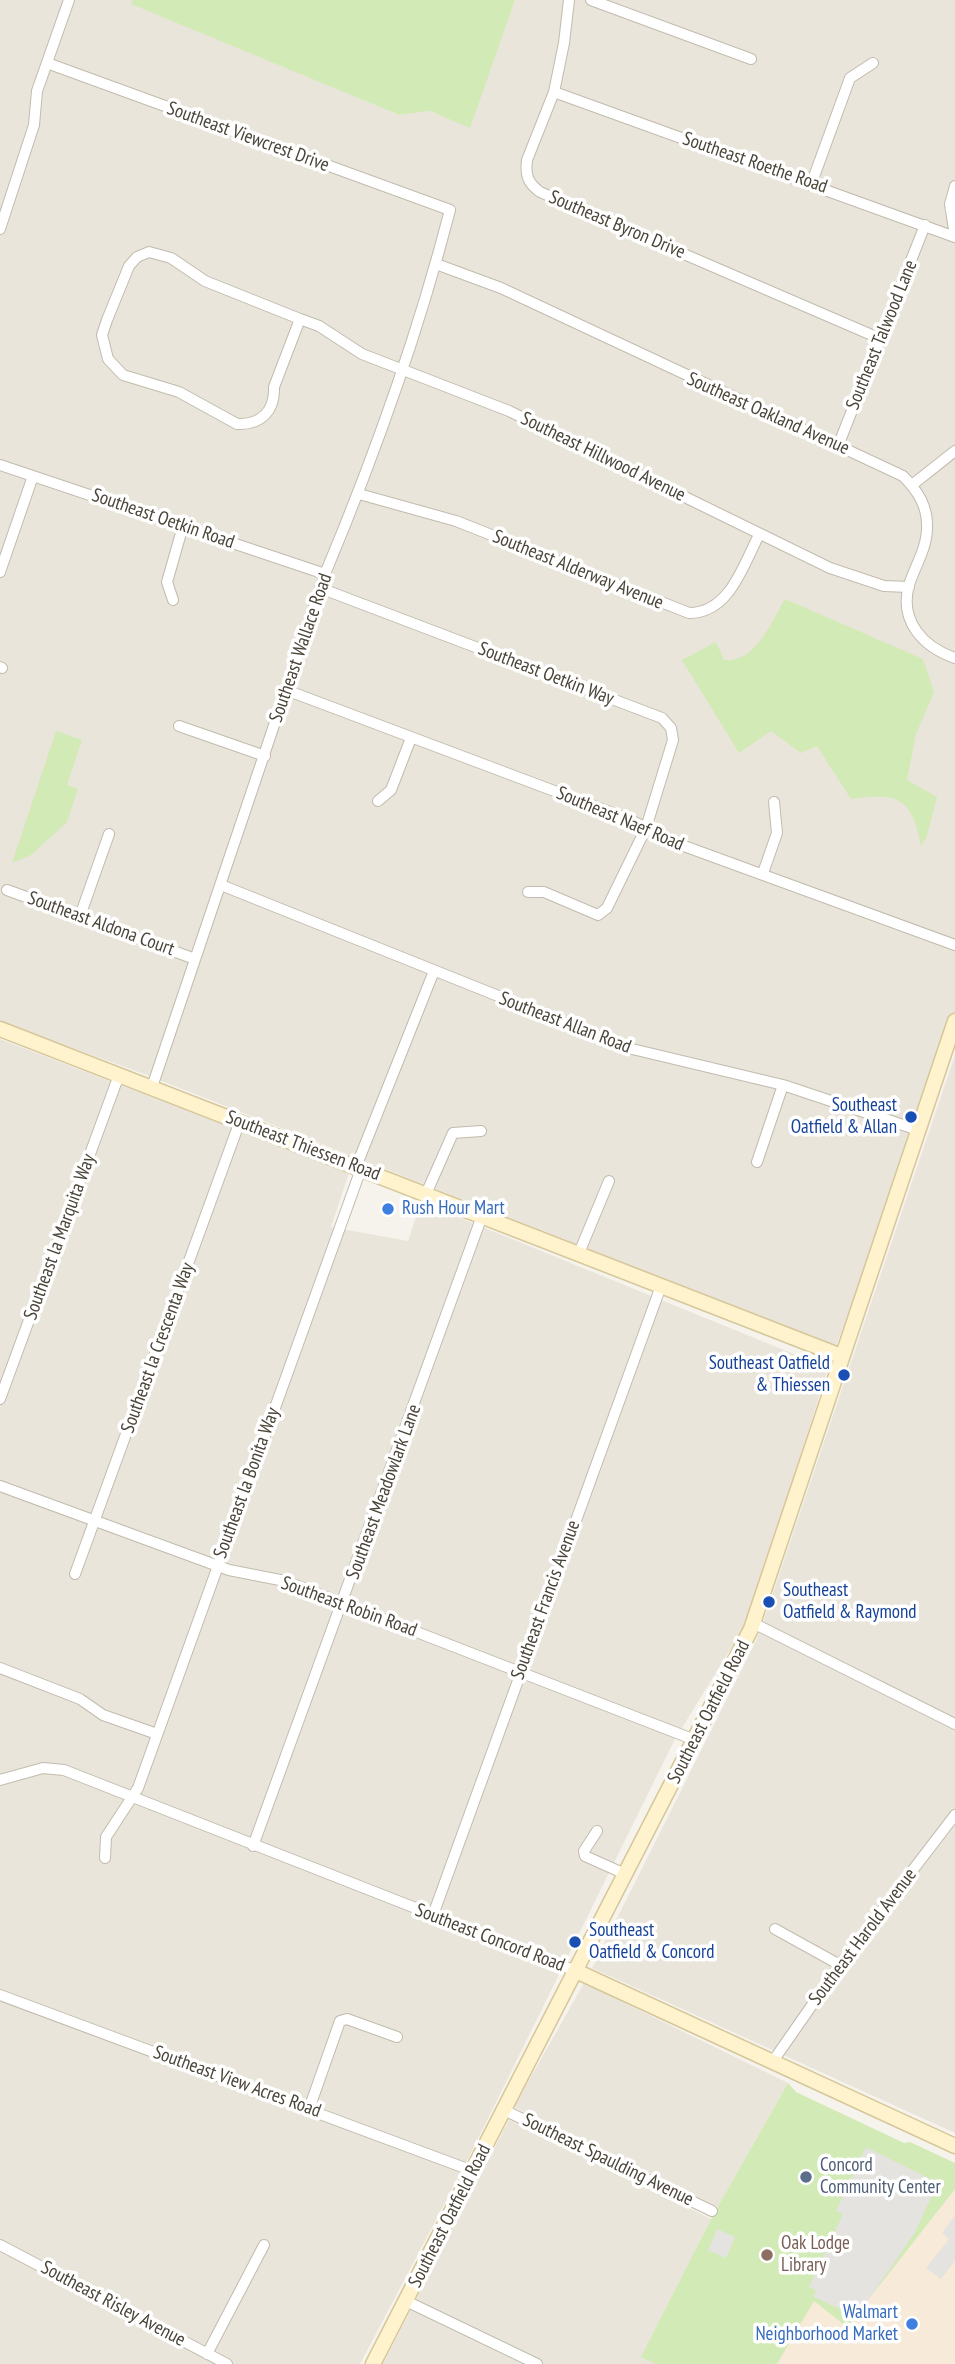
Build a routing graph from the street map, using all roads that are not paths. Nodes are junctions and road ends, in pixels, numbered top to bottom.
1 (69, 0) edge
2 (569, 0) edge
3 (591, 0) edge
4 (751, 59) dead end
5 (47, 63) junction
6 (873, 63) dead end
7 (554, 92) junction
8 (812, 182) junction
9 (955, 186) edge
10 (450, 210) joint
11 (925, 225) junction
12 (0, 229) edge
13 (955, 236) edge
14 (436, 264) junction
15 (300, 319) junction
16 (881, 339) junction
17 (401, 369) junction
18 (838, 446) junction
19 (955, 451) edge
20 (0, 465) edge
21 (33, 476) junction
22 (912, 485) junction
23 (359, 494) junction
24 (183, 526) junction
25 (760, 535) junction
26 (0, 572) edge
27 (325, 574) junction
28 (909, 587) junction
29 (320, 588) junction
30 (173, 600) dead end
31 (955, 658) edge
32 (286, 690) junction
33 (179, 726) dead end
34 (411, 738) junction
35 (265, 756) junction
36 (378, 801) dead end
37 (774, 802) dead end
38 (646, 828) junction
39 (109, 834) dead end
40 (764, 873) junction
41 (221, 885) junction
42 (7, 890) dead end
43 (528, 892) dead end
44 (80, 915) junction
45 (955, 945) edge
46 (195, 959) junction
47 (434, 971) junction
48 (955, 1021) edge
49 (0, 1029) edge
50 (119, 1075) junction
51 (783, 1085) junction
52 (152, 1087) junction
53 (240, 1121) junction
54 (918, 1130) junction
55 (481, 1131) dead end
56 (757, 1162) dead end
57 (359, 1168) junction
58 (609, 1181) dead end
59 (426, 1194) junction
60 (482, 1216) junction
61 (579, 1253) junction
62 (662, 1286) junction
63 (841, 1356) junction
64 (0, 1399) edge
65 (0, 1486) edge
66 (95, 1520) junction
67 (218, 1566) junction
68 (75, 1574) dead end
69 (343, 1603) junction
70 (753, 1623) junction
71 (0, 1668) edge
72 (520, 1672) junction
73 (955, 1724) edge
74 (157, 1734) junction
75 (695, 1740) junction
76 (0, 1780) edge
77 (133, 1798) junction
78 (955, 1815) edge
79 (597, 1831) dead end
80 (253, 1846) junction
81 (105, 1858) dead end
82 (625, 1874) junction
83 (433, 1915) junction
84 (775, 1929) dead end
85 (840, 1965) junction
86 (576, 1971) junction
87 (0, 1995) edge
88 (397, 2037) dead end
89 (773, 2061) junction
90 (309, 2109) junction
91 (504, 2110) junction
92 (955, 2146) edge
93 (473, 2171) junction
94 (712, 2211) dead end
95 (0, 2245) edge
96 (264, 2245) dead end
97 (406, 2301) junction
98 (207, 2354) junction
99 (227, 2364) edge
100 (373, 2364) edge
101 (537, 2364) edge

1 - 5 street
2 - 7 street, Southeast Byron Drive
3 - 4 street
5 - 10 street, Southeast Viewcrest Drive
5 - 12 street
6 - 8 street
7 - 8 street, Southeast Roethe Road
7 - 16 street, Southeast Byron Drive
8 - 11 street, Southeast Roethe Road
9 - 13 street
10 - 14 street, Southeast Wallace Road
11 - 13 street, Southeast Roethe Road
11 - 16 street, Southeast Talwood Lane
14 - 17 street, Southeast Wallace Road
14 - 18 street, Southeast Oakland Avenue
15 - 15 street, Southeast Hillwood Avenue
15 - 17 street, Southeast Hillwood Avenue
16 - 18 street, Southeast Talwood Lane
17 - 23 street, Southeast Wallace Road
17 - 25 street, Southeast Hillwood Avenue
18 - 22 street, Southeast Oakland Avenue
19 - 22 street
20 - 21 street, Southeast Oetkin Road
21 - 24 street, Southeast Oetkin Road
21 - 26 street
22 - 28 street
23 - 25 street, Southeast Alderway Avenue
23 - 27 street, Southeast Wallace Road
24 - 27 street, Southeast Oetkin Road
24 - 30 street
25 - 28 street, Southeast Hillwood Avenue
27 - 29 street, Southeast Wallace Road
28 - 31 street
29 - 32 street, Southeast Wallace Road
29 - 38 street, Southeast Oetkin Way
32 - 34 street, Southeast Naef Road
32 - 35 street, Southeast Wallace Road
33 - 35 street
34 - 36 street
34 - 38 street, Southeast Naef Road
35 - 41 street, Southeast Wallace Road
37 - 40 street
38 - 40 street, Southeast Naef Road
38 - 43 street, Southeast Oetkin Way
39 - 44 street
40 - 45 street, Southeast Naef Road
41 - 46 street, Southeast Wallace Road
41 - 47 street, Southeast Allan Road
42 - 44 street, Southeast Aldona Court
44 - 46 street, Southeast Aldona Court
46 - 52 street, Southeast Wallace Road
47 - 51 street, Southeast Allan Road
47 - 57 street, Southeast la Bonita Way
48 - 54 main road, Southeast Oatfield Road
49 - 50 main road, Southeast Thiessen Road
50 - 52 main road, Southeast Thiessen Road
50 - 64 street, Southeast la Marquita Way
51 - 54 street, Southeast Allan Road
51 - 56 street
52 - 53 main road, Southeast Thiessen Road
53 - 57 main road, Southeast Thiessen Road
53 - 66 street, Southeast la Crescenta Way
54 - 63 main road, Southeast Oatfield Road
55 - 59 street
57 - 59 main road, Southeast Thiessen Road
57 - 67 street, Southeast la Bonita Way
58 - 61 street
59 - 60 main road, Southeast Thiessen Road
60 - 61 main road, Southeast Thiessen Road
60 - 69 street, Southeast Meadowlark Lane
61 - 62 main road, Southeast Thiessen Road
62 - 63 main road, Southeast Thiessen Road
62 - 72 street, Southeast Francis Avenue
63 - 70 main road, Southeast Oatfield Road
65 - 66 street, Southeast Robin Road
66 - 67 street, Southeast Robin Road
66 - 68 street, Southeast la Crescenta Way
67 - 69 street, Southeast Robin Road
67 - 74 street, Southeast la Bonita Way
69 - 72 street, Southeast Robin Road
69 - 80 street, Southeast Meadowlark Lane
70 - 73 street
70 - 75 main road, Southeast Oatfield Road
71 - 74 street
72 - 75 street, Southeast Robin Road
72 - 83 street, Southeast Francis Avenue
74 - 77 street, Southeast la Bonita Way
75 - 82 main road, Southeast Oatfield Road
76 - 77 street, Southeast Concord Road
77 - 80 street, Southeast Concord Road
77 - 81 street, Southeast la Bonita Way
78 - 85 street, Southeast Harold Avenue
79 - 82 street
80 - 83 street, Southeast Concord Road
82 - 86 main road, Southeast Oatfield Road
83 - 86 street, Southeast Concord Road
84 - 85 street
85 - 89 street, Southeast Harold Avenue
86 - 89 main road, Southeast Concord Road
86 - 91 main road, Southeast Oatfield Road
87 - 90 street, Southeast View Acres Road
88 - 90 street
89 - 92 main road, Southeast Concord Road
90 - 93 street, Southeast View Acres Road
91 - 93 main road, Southeast Oatfield Road
91 - 94 street, Southeast Spaulding Avenue
93 - 97 main road, Southeast Oatfield Road
95 - 98 street, Southeast Risley Avenue
96 - 98 street
97 - 100 main road, Southeast Oatfield Road
97 - 101 street
98 - 99 street, Southeast Risley Avenue

